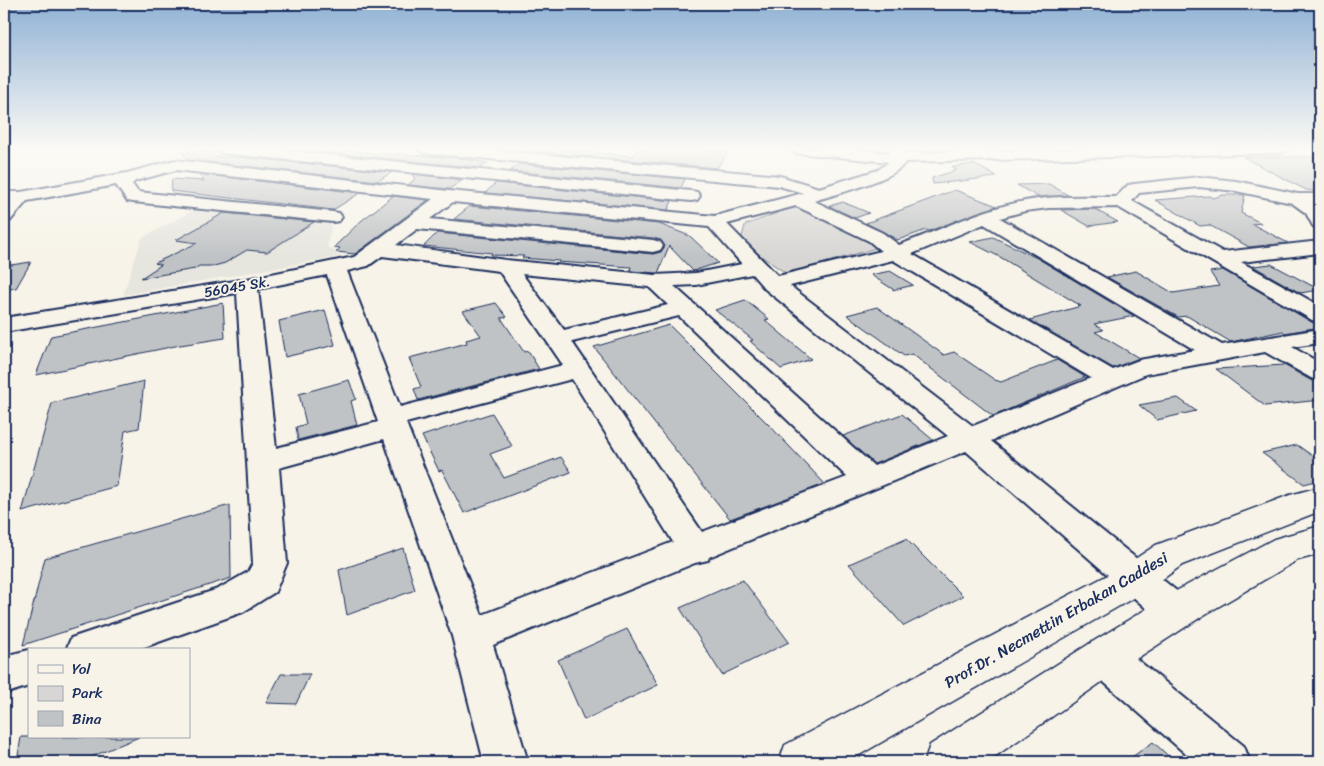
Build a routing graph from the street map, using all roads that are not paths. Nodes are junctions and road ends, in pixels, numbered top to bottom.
1 (87, 185) edge
2 (124, 185) edge
3 (292, 185) edge
4 (345, 185) edge
5 (492, 185) edge
6 (578, 185) edge
7 (698, 185) edge
8 (794, 185) edge
9 (847, 185) edge
10 (1173, 185) edge
11 (1224, 185) edge
12 (449, 196) junction
13 (691, 196) junction
14 (12, 197) edge
15 (808, 197) junction
16 (478, 199) junction
17 (1298, 199) junction
18 (1320, 199) edge
19 (1121, 202) junction
20 (249, 208) junction
21 (4, 216) edge
22 (333, 217) dead end
23 (986, 217) junction
24 (681, 218) junction
25 (715, 222) junction
26 (1320, 222) edge
27 (414, 223) junction
28 (653, 246) dead end
29 (1320, 247) edge
30 (378, 249) junction
31 (896, 253) junction
32 (1219, 258) junction
33 (506, 266) junction
34 (756, 267) junction
35 (335, 268) junction
36 (655, 281) junction
37 (773, 284) junction
38 (247, 285) junction
39 (684, 308) junction
40 (1320, 315) edge
41 (4, 325) edge
42 (1320, 336) edge
43 (558, 339) junction
44 (1269, 344) junction
45 (1218, 353) junction
46 (578, 369) junction
47 (1320, 373) edge
48 (1112, 380) junction
49 (392, 422) junction
50 (969, 438) junction
51 (263, 462) junction
52 (870, 480) junction
53 (1320, 500) edge
54 (1320, 540) edge
55 (696, 550) junction
56 (1136, 578) junction
57 (1176, 612) junction
58 (471, 636) junction
59 (91, 648) edge
60 (1104, 657) junction
61 (28, 668) edge
62 (4, 675) edge
63 (506, 762) edge
64 (802, 762) edge
65 (947, 762) edge
66 (1228, 762) edge

1 - 14 street
2 - 20 street
3 - 20 street
4 - 12 street
5 - 16 street
6 - 13 street
7 - 13 street
8 - 15 street
9 - 15 street
10 - 19 street
11 - 17 street
12 - 16 street
12 - 27 street, 56045 Sk.
13 - 24 street
14 - 21 street
15 - 25 street
15 - 31 street
16 - 24 street
17 - 18 street
17 - 26 street
19 - 23 street
19 - 32 street
20 - 22 street
23 - 31 street
23 - 45 street
24 - 25 street
25 - 34 street
27 - 28 street
27 - 30 street, 56045 Sk.
29 - 32 street
30 - 33 street
30 - 35 street, 56045 Sk.
31 - 37 street
31 - 48 street
32 - 40 street
33 - 36 street
33 - 43 street
34 - 36 street
34 - 37 street
35 - 38 street, 56045 Sk.
35 - 49 street
36 - 39 street
37 - 50 street
38 - 41 street, 56045 Sk.
38 - 51 street
39 - 43 street
39 - 52 street
42 - 44 street
43 - 46 street
44 - 45 street
44 - 47 street
45 - 48 street
46 - 49 street
46 - 55 street
48 - 50 street
49 - 51 street
49 - 58 street
50 - 52 street
50 - 56 street
51 - 59 street
52 - 55 street
53 - 56 main road, Prof.Dr. Necmettin Erbakan Caddesi
54 - 57 main road
55 - 58 street
56 - 57 street
56 - 64 main road, Prof.Dr. Necmettin Erbakan Caddesi
57 - 60 main road
58 - 63 street
60 - 65 main road
60 - 66 street
61 - 62 street

